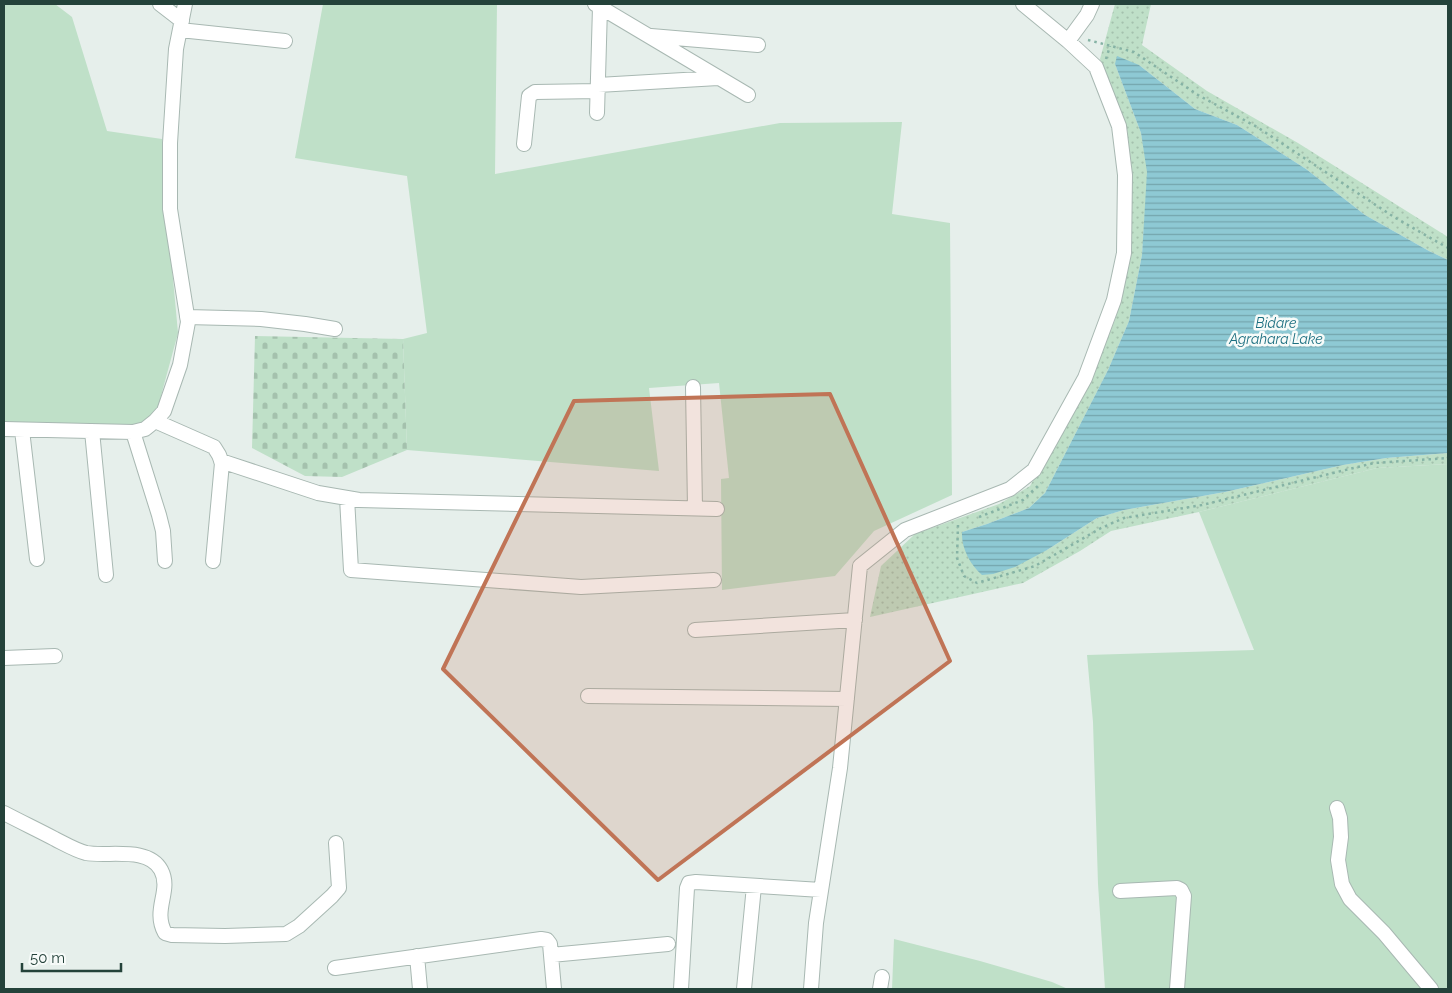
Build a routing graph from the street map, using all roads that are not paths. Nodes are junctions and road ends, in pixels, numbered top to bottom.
1 (160, 4) edge
2 (185, 4) edge
3 (1023, 4) edge
4 (1092, 4) edge
5 (597, 5) edge
6 (181, 25) junction
7 (646, 36) junction
8 (1070, 39) junction
9 (285, 42) dead end
10 (758, 45) dead end
11 (718, 78) junction
12 (598, 88) junction
13 (748, 95) dead end
14 (597, 113) dead end
15 (524, 144) dead end
16 (187, 317) junction
17 (335, 329) dead end
18 (693, 387) dead end
19 (155, 422) junction
20 (4, 429) edge
21 (22, 430) junction
22 (92, 431) junction
23 (133, 432) junction
24 (221, 461) junction
25 (347, 498) junction
26 (694, 508) junction
27 (717, 509) dead end
28 (36, 559) dead end
29 (165, 561) dead end
30 (213, 561) dead end
31 (106, 575) dead end
32 (714, 580) dead end
33 (855, 620) junction
34 (695, 630) dead end
35 (55, 656) dead end
36 (4, 658) edge
37 (588, 696) dead end
38 (847, 698) junction
39 (1338, 808) dead end
40 (4, 813) edge
41 (336, 843) dead end
42 (754, 886) junction
43 (821, 890) junction
44 (1120, 891) dead end
45 (668, 944) dead end
46 (551, 955) junction
47 (417, 956) junction
48 (335, 968) dead end
49 (420, 989) edge
50 (554, 989) edge
51 (681, 989) edge
52 (744, 989) edge
53 (811, 989) edge
54 (1177, 989) edge
55 (1431, 989) edge

1 - 6 street
2 - 6 street
3 - 8 street
4 - 8 street
5 - 7 street
5 - 12 street
6 - 9 street
6 - 16 street
7 - 10 street
7 - 11 street
8 - 33 street
11 - 12 street
11 - 13 street
12 - 14 street
12 - 15 street
16 - 17 street
16 - 19 street
18 - 26 street
19 - 23 street
19 - 24 street
20 - 21 street
21 - 22 street
21 - 28 street
22 - 23 street
22 - 31 street
23 - 29 street
24 - 25 street
24 - 30 street
25 - 26 street
25 - 32 street
26 - 27 street
33 - 34 street
33 - 38 street
35 - 36 street
37 - 38 street
38 - 43 street
39 - 55 street
40 - 41 street
42 - 43 street
42 - 51 street
42 - 52 street
43 - 53 street
44 - 54 street
45 - 46 street
46 - 47 street
46 - 50 street
47 - 48 street
47 - 49 street

